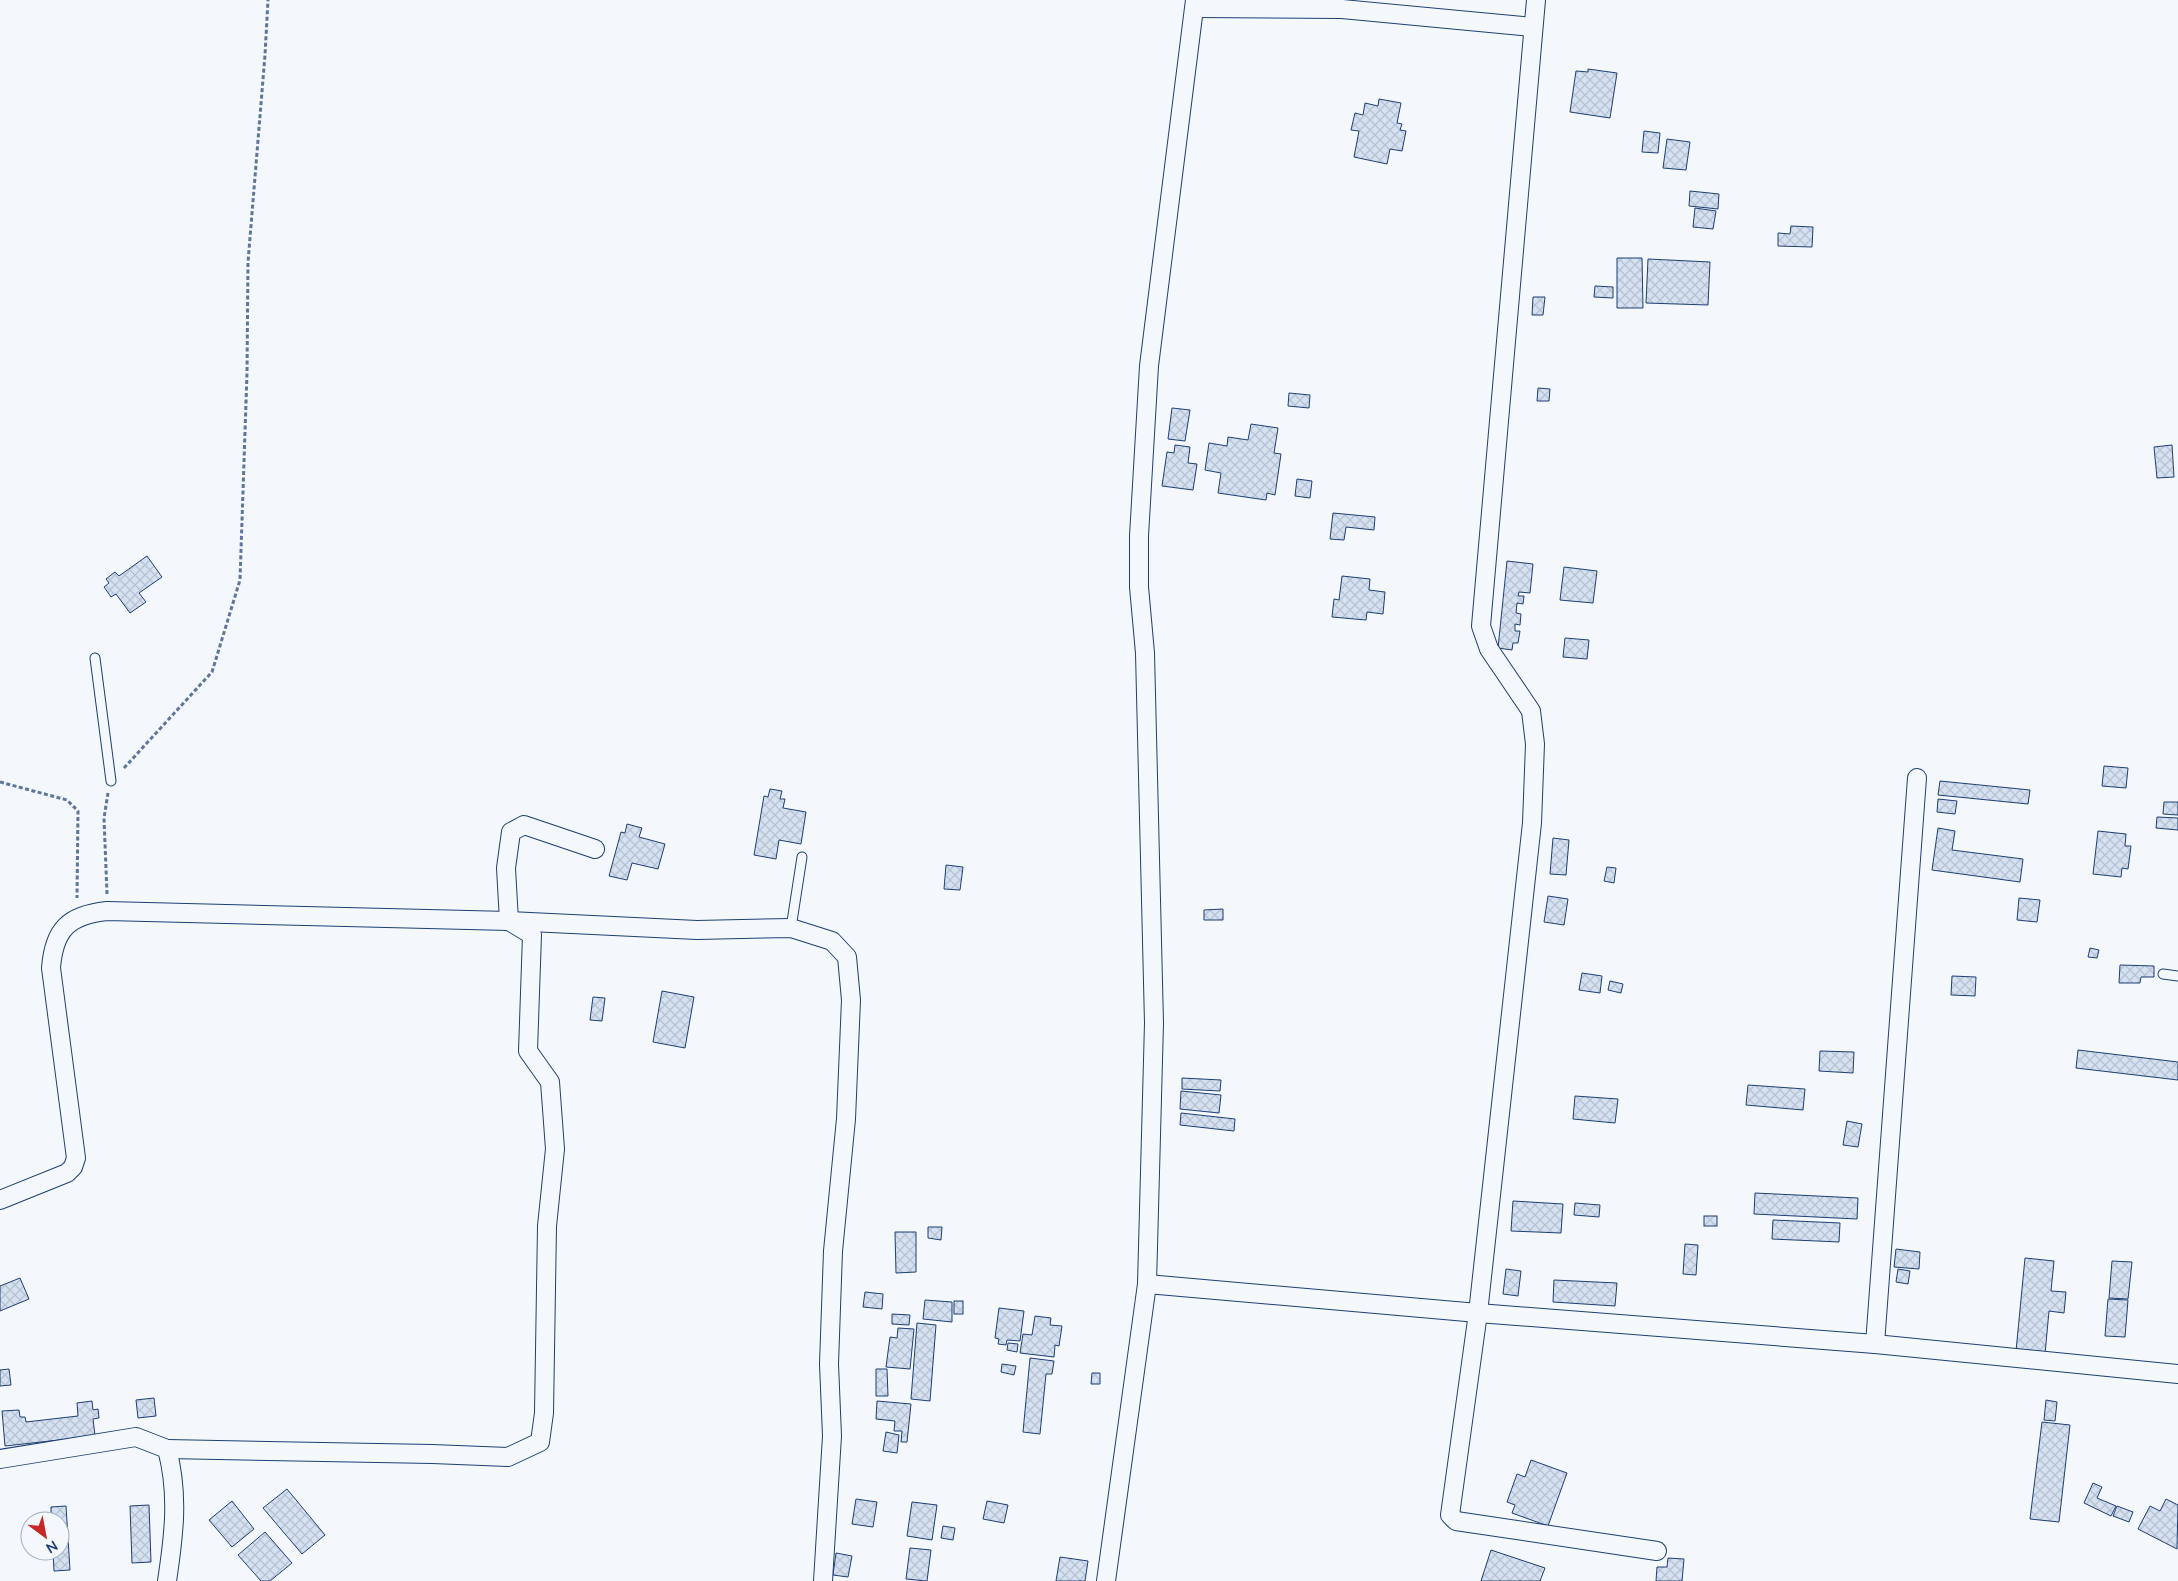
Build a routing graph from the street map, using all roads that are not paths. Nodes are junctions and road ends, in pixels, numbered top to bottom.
1 (1536, 0) edge
2 (1195, 4) edge
3 (1533, 27) junction
4 (95, 658) dead end
5 (1917, 778) dead end
6 (111, 781) road end
7 (595, 849) dead end
8 (802, 857) dead end
9 (509, 921) junction
10 (791, 928) junction
11 (2163, 974) dead end
12 (2178, 976) edge
13 (0, 1200) edge
14 (1147, 1284) junction
15 (1478, 1313) junction
16 (1874, 1344) junction
17 (2178, 1374) edge
18 (167, 1449) junction
19 (0, 1459) edge
20 (1657, 1552) dead end
21 (167, 1581) edge
22 (823, 1581) edge
23 (1106, 1581) edge

1 - 3 street
2 - 3 street
2 - 14 street
3 - 15 street
4 - 6 lane
5 - 16 street
7 - 9 street
8 - 10 lane
9 - 10 street
9 - 13 street
9 - 18 street
10 - 22 street
11 - 12 lane
14 - 15 street
14 - 23 street
15 - 16 street
15 - 20 street
16 - 17 street
18 - 19 street
18 - 21 street

